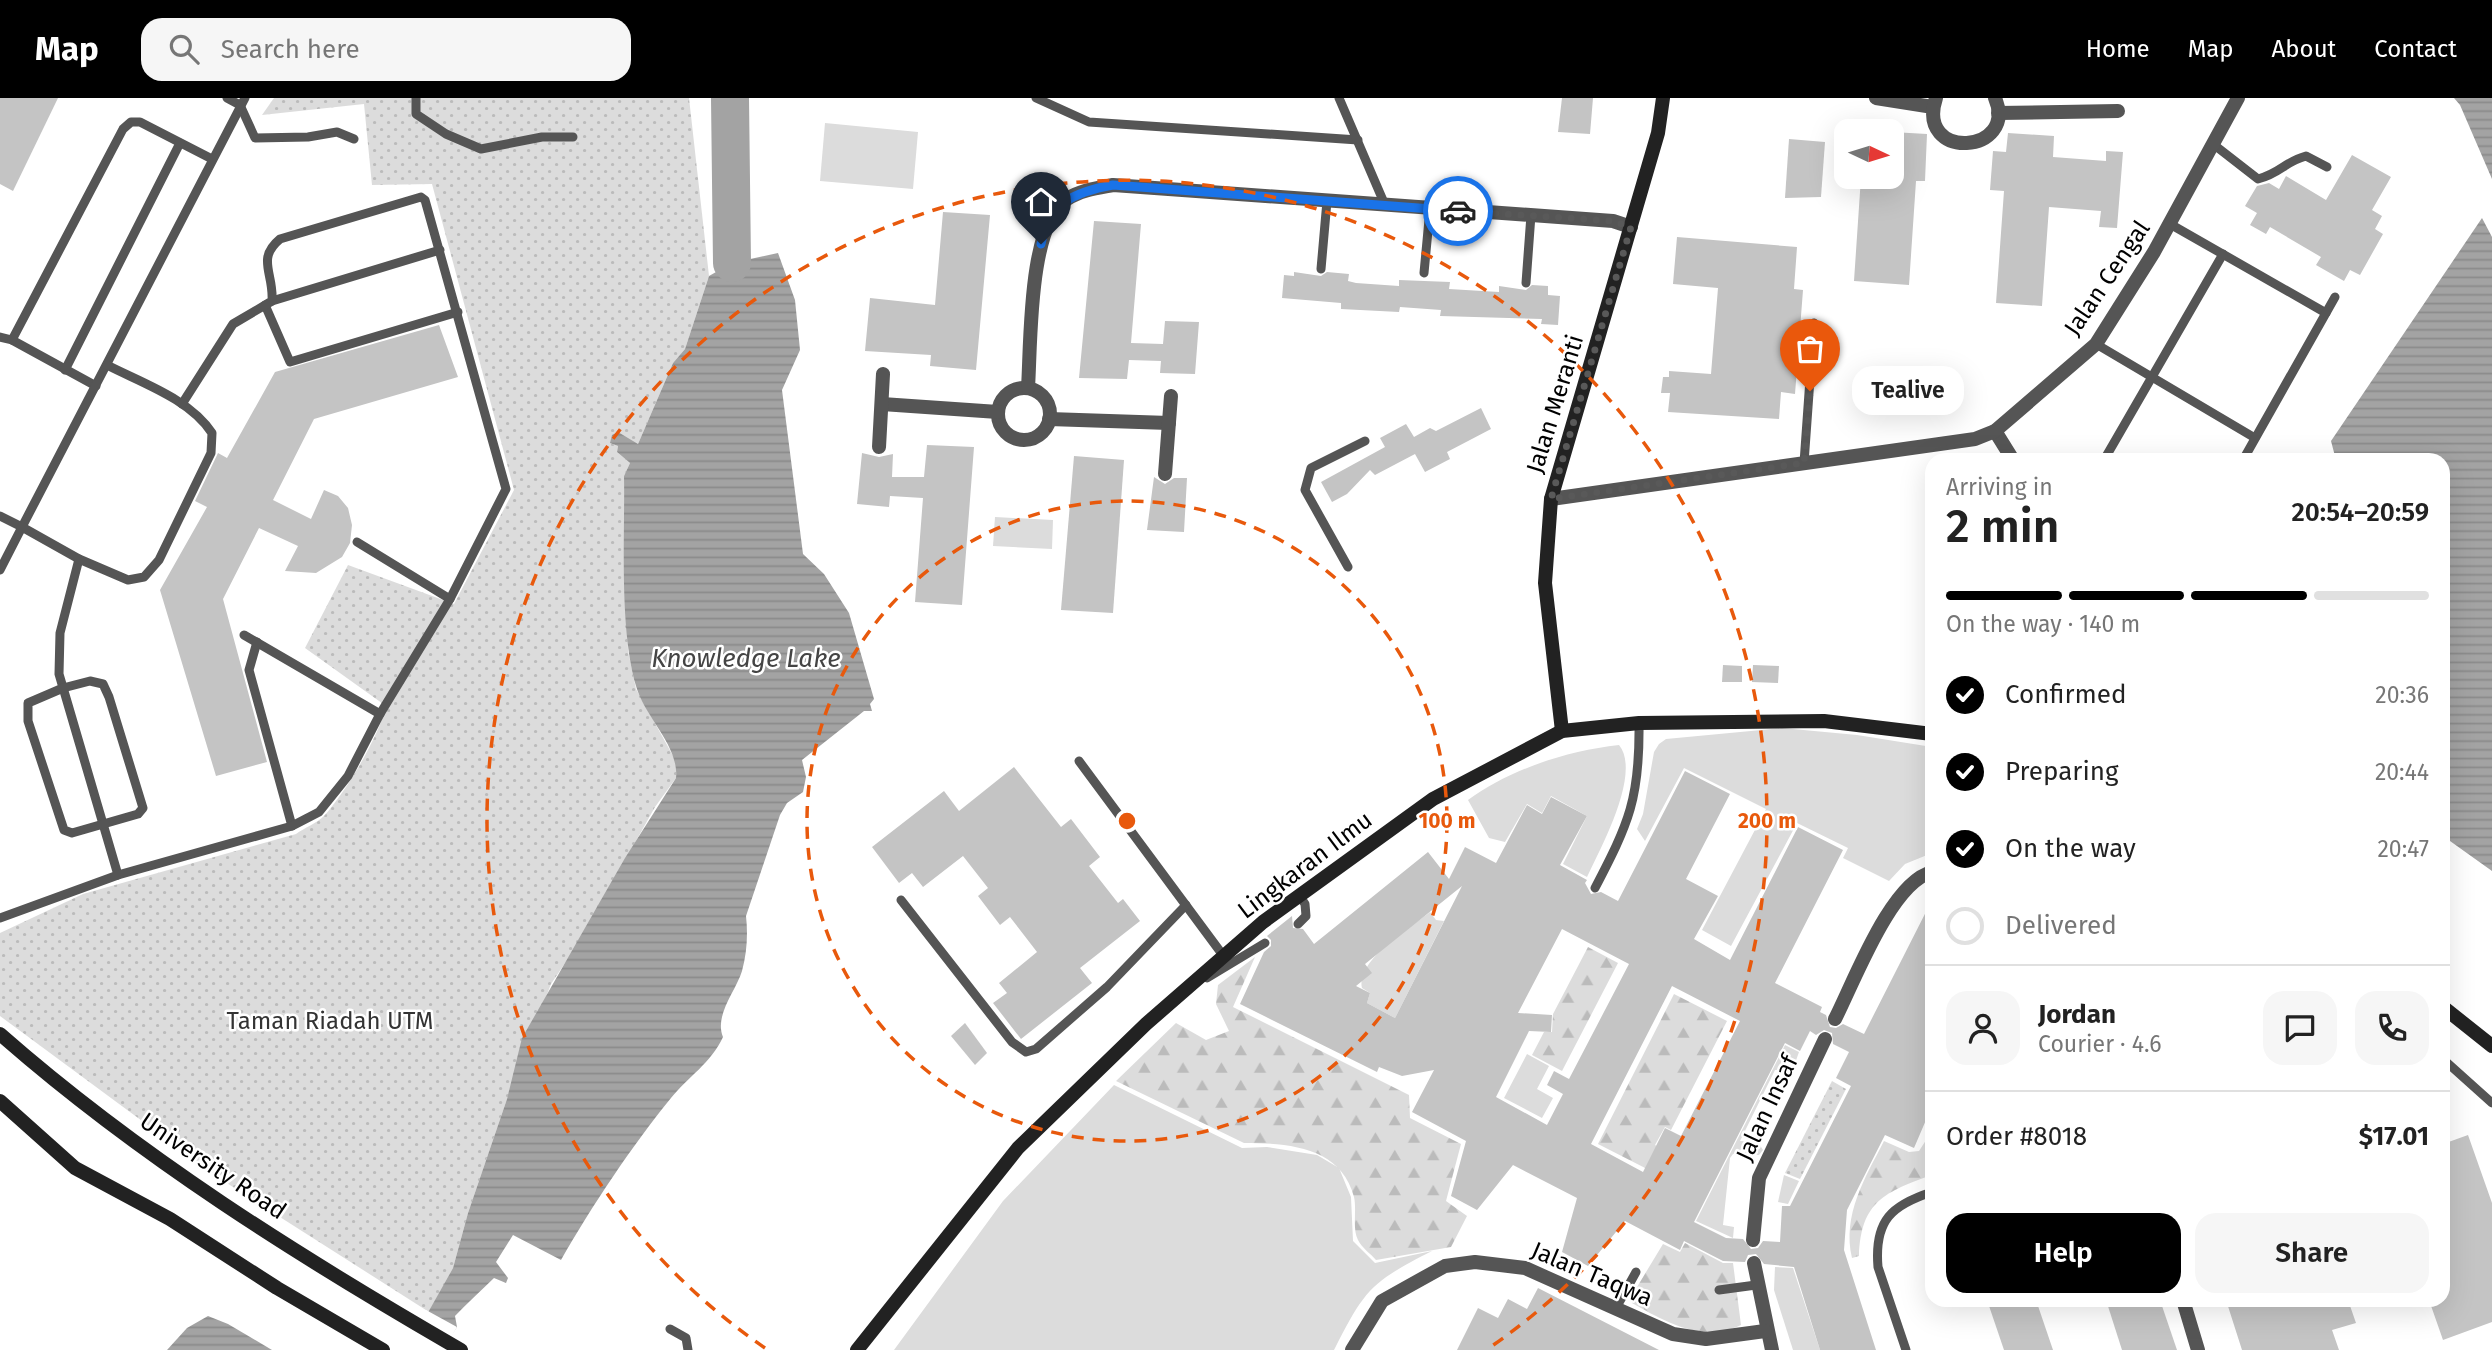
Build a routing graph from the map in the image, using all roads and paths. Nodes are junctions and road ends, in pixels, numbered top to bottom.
1 (227, 98) edge
2 (416, 98) edge
3 (1036, 98) edge
4 (1339, 98) edge
5 (1663, 98) edge
6 (1876, 98) edge
7 (2238, 98) edge
8 (242, 101) edge
9 (1935, 102) edge
10 (1997, 105) edge
11 (2118, 111) dead end
12 (573, 136) dead end
13 (354, 139) dead end
14 (1358, 140) junction
15 (180, 143) junction
16 (2213, 144) junction
17 (212, 159) junction
18 (2327, 167) dead end
19 (1326, 201) junction
20 (1385, 205) junction
21 (1430, 209) junction
22 (1531, 215) junction
23 (2170, 224) junction
24 (1631, 227) junction
25 (440, 250) junction
26 (2223, 254) junction
27 (1321, 269) dead end
28 (1424, 273) dead end
29 (1526, 284) dead end
30 (2335, 297) dead end
31 (268, 303) junction
32 (458, 312) junction
33 (2326, 313) junction
34 (1814, 323) dead end
35 (0, 337) edge
36 (12, 340) junction
37 (2096, 344) junction
38 (107, 365) junction
39 (65, 370) junction
40 (883, 374) dead end
41 (2151, 379) junction
42 (96, 386) junction
43 (1028, 388) junction
44 (1171, 396) dead end
45 (182, 404) junction
46 (882, 404) junction
47 (998, 412) junction
48 (1049, 419) junction
49 (1169, 424) junction
50 (1995, 430) junction
51 (2255, 438) junction
52 (1365, 442) dead end
53 (879, 447) dead end
54 (2009, 453) edge
55 (2108, 453) edge
56 (2247, 453) edge
57 (1804, 463) junction
58 (1165, 474) dead end
59 (1551, 499) junction
60 (0, 516) edge
61 (22, 527) junction
62 (357, 542) dead end
63 (79, 559) junction
64 (1348, 567) dead end
65 (0, 570) edge
66 (450, 599) junction
67 (244, 635) dead end
68 (257, 642) junction
69 (63, 688) junction
70 (380, 714) junction
71 (1639, 723) junction
72 (1562, 731) junction
73 (1925, 733) edge
74 (1079, 761) dead end
75 (103, 824) junction
76 (292, 826) junction
77 (118, 875) junction
78 (1925, 875) edge
79 (1595, 888) dead end
80 (1299, 895) junction
81 (901, 900) dead end
82 (1186, 905) junction
83 (0, 918) edge
84 (1298, 924) dead end
85 (1265, 943) dead end
86 (1225, 957) junction
87 (1187, 989) junction
88 (2450, 1013) edge
89 (1835, 1019) dead end
90 (0, 1034) edge
91 (1825, 1039) dead end
92 (2492, 1046) edge
93 (2450, 1065) edge
94 (0, 1101) edge
95 (2492, 1103) edge
96 (1925, 1194) edge
97 (1753, 1240) dead end
98 (1754, 1263) dead end
99 (1636, 1272) dead end
100 (1756, 1285) junction
101 (1719, 1290) dead end
102 (2185, 1307) edge
103 (1616, 1308) junction
104 (670, 1329) dead end
105 (1765, 1331) junction
106 (455, 1347) edge
107 (383, 1350) edge
108 (688, 1350) edge
109 (857, 1350) edge
110 (1352, 1350) edge
111 (1772, 1350) edge
112 (1906, 1350) edge
113 (2198, 1350) edge

1 - 8 lane
2 - 12 lane
3 - 14 lane
4 - 14 lane
5 - 24 street, Jalan Meranti
6 - 9 street
7 - 16 street, Jalan Cengal
8 - 13 lane
8 - 17 lane
9 - 10 street
10 - 11 street
14 - 20 lane
15 - 17 lane
15 - 36 lane
15 - 39 lane
16 - 18 lane
16 - 23 street, Jalan Cengal
17 - 38 lane
19 - 20 street
19 - 27 lane
19 - 43 street
20 - 21 street
21 - 22 street
21 - 28 lane
22 - 24 street
22 - 29 lane
23 - 26 lane
23 - 37 street, Jalan Cengal
24 - 59 street, Jalan Meranti
25 - 31 lane
25 - 31 lane
25 - 32 lane
26 - 33 lane
26 - 41 lane
30 - 33 lane
31 - 32 lane
31 - 45 lane
32 - 66 lane
33 - 51 lane
34 - 57 lane
35 - 36 lane
36 - 39 lane
37 - 41 lane
37 - 50 street, Jalan Cengal
38 - 42 lane
38 - 45 lane
39 - 42 lane
40 - 46 street
41 - 51 lane
41 - 55 lane
42 - 61 lane
43 - 47 street
43 - 48 street
44 - 49 street
45 - 63 lane
46 - 47 street
46 - 53 street
47 - 48 street
48 - 49 street
49 - 58 street
50 - 54 street
50 - 57 street, Jalan Cengal
51 - 56 lane
52 - 64 lane
57 - 59 street, Jalan Cengal
59 - 72 street, Jalan Meranti
60 - 61 lane
61 - 63 lane
61 - 65 lane
62 - 66 lane
63 - 69 lane
66 - 70 lane
67 - 68 lane
68 - 70 lane
68 - 76 lane
69 - 75 lane
69 - 75 lane
69 - 75 lane
70 - 76 lane
71 - 72 street, Lingkaran Ilmu
71 - 73 street, Lingkaran Ilmu
71 - 79 lane
72 - 80 street, Lingkaran Ilmu
74 - 82 lane
75 - 77 lane
76 - 77 lane
77 - 83 lane
78 - 89 street
80 - 84 lane
80 - 86 street, Lingkaran Ilmu
81 - 82 lane
82 - 86 lane
85 - 87 lane
86 - 87 street, Lingkaran Ilmu
87 - 109 street, Lingkaran Ilmu
88 - 92 street
90 - 106 street, University Road
91 - 97 street, Jalan Insaf
93 - 95 lane
94 - 107 street
96 - 112 lane
98 - 100 street
99 - 103 lane
100 - 101 lane
100 - 105 street
102 - 113 street
103 - 105 street, Jalan Taqwa
103 - 110 street, Jalan Taqwa
104 - 108 lane
105 - 111 street

